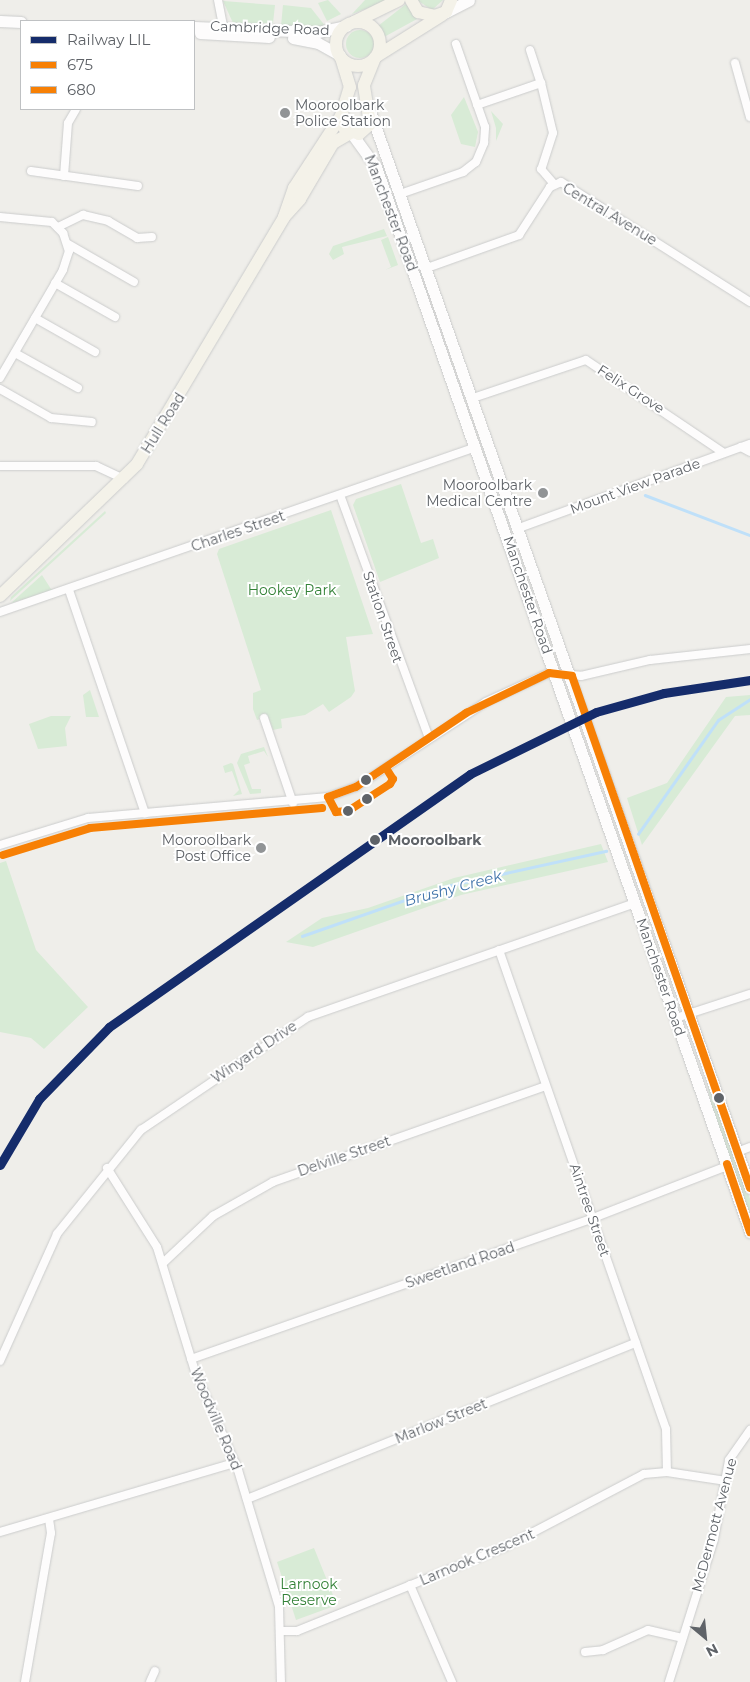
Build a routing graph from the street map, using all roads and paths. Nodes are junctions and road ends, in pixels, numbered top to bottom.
1 (218, 0) edge
2 (399, 0) edge
3 (411, 0) edge
4 (451, 0) edge
5 (469, 0) edge
6 (443, 14) junction
7 (0, 21) edge
8 (20, 22) edge
9 (349, 24) junction
10 (223, 26) junction
11 (195, 27) edge
12 (195, 32) edge
13 (276, 34) junction
14 (456, 44) dead end
15 (530, 50) dead end
16 (341, 56) junction
17 (376, 57) junction
18 (735, 63) dead end
19 (541, 83) junction
20 (477, 105) junction
21 (75, 110) edge
22 (370, 113) junction
23 (342, 114) junction
24 (750, 116) edge
25 (351, 134) junction
26 (323, 149) junction
27 (31, 170) dead end
28 (64, 176) junction
29 (554, 184) junction
30 (138, 186) dead end
31 (400, 194) junction
32 (0, 217) edge
33 (58, 227) junction
34 (152, 238) dead end
35 (68, 244) junction
36 (427, 268) junction
37 (134, 282) dead end
38 (55, 283) junction
39 (750, 302) edge
40 (115, 317) dead end
41 (35, 318) junction
42 (95, 352) dead end
43 (15, 353) junction
44 (0, 378) edge
45 (78, 388) dead end
46 (0, 389) edge
47 (473, 398) junction
48 (92, 422) dead end
49 (489, 443) junction
50 (750, 444) edge
51 (741, 447) junction
52 (476, 448) junction
53 (750, 452) edge
54 (724, 453) junction
55 (0, 466) edge
56 (124, 479) junction
57 (340, 495) junction
58 (520, 528) junction
59 (69, 590) junction
60 (0, 596) edge
61 (546, 602) junction
62 (532, 607) junction
63 (0, 612) edge
64 (750, 649) edge
65 (555, 672) junction
66 (572, 676) junction
67 (264, 718) dead end
68 (429, 738) junction
69 (293, 803) junction
70 (145, 813) junction
71 (0, 845) edge
72 (649, 898) junction
73 (635, 903) junction
74 (499, 950) junction
75 (750, 994) edge
76 (689, 1014) junction
77 (676, 1018) junction
78 (546, 1086) junction
79 (750, 1147) edge
80 (737, 1152) junction
81 (727, 1166) junction
82 (107, 1168) junction
83 (750, 1188) edge
84 (593, 1218) junction
85 (750, 1232) edge
86 (163, 1263) junction
87 (636, 1342) junction
88 (191, 1359) junction
89 (0, 1361) edge
90 (750, 1430) edge
91 (235, 1463) junction
92 (667, 1472) junction
93 (726, 1481) junction
94 (247, 1499) junction
95 (49, 1518) junction
96 (0, 1532) edge
97 (410, 1585) junction
98 (282, 1631) junction
99 (682, 1638) junction
100 (585, 1652) dead end
101 (155, 1671) dead end
102 (25, 1682) edge
103 (150, 1682) edge
104 (281, 1682) edge
105 (452, 1682) edge
106 (669, 1682) edge

1 - 10 street
2 - 9 main road
3 - 6 main road
4 - 6 main road
5 - 6 main road
6 - 17 main road
7 - 8 main road
9 - 13 main road, Cambridge Road
9 - 16 main road
9 - 17 main road
10 - 11 main road, Cambridge Road
10 - 13 main road, Cambridge Road
12 - 13 main road, Cambridge Road
13 - 16 main road, Cambridge Road
14 - 20 street
15 - 19 street
16 - 17 main road
16 - 23 main road, Hull Road
17 - 22 main road
18 - 24 street
19 - 20 street
19 - 29 street
20 - 31 street
21 - 28 street
22 - 23 main road
22 - 25 main road, Hull Road
22 - 31 main road, Manchester Road
23 - 25 main road
23 - 26 main road, Hull Road
25 - 26 main road, Hull Road
25 - 52 main road, Manchester Road
26 - 56 main road, Hull Road
27 - 28 street
28 - 30 street
29 - 36 street, Central Avenue
29 - 39 street, Central Avenue
31 - 36 main road, Manchester Road
32 - 33 street
33 - 34 street
33 - 35 street
35 - 37 street
35 - 38 street
36 - 47 main road, Manchester Road
38 - 40 street
38 - 41 street
41 - 42 street
41 - 43 street
43 - 44 street
43 - 45 street
46 - 48 street
47 - 49 main road, Manchester Road
47 - 54 street, Felix Grove
49 - 52 main road
49 - 58 main road, Manchester Road
50 - 51 street, Mount View Parade
51 - 53 street
51 - 54 street, Mount View Parade
52 - 57 street, Charles Street
52 - 62 main road, Manchester Road
54 - 58 street, Mount View Parade
55 - 56 street
56 - 60 main road, Hull Road
57 - 59 street, Charles Street
57 - 68 street, Station Street
58 - 61 main road, Manchester Road
59 - 63 street, Charles Street
59 - 70 street
61 - 62 main road
61 - 66 main road, Manchester Road
62 - 65 main road, Manchester Road
64 - 66 street
65 - 66 street
65 - 68 street
65 - 73 main road, Manchester Road
66 - 72 main road, Manchester Road
67 - 69 street
68 - 69 street
69 - 70 street
70 - 71 street
72 - 73 main road
72 - 76 main road, Manchester Road
73 - 74 street, Winyard Drive
73 - 77 main road, Manchester Road
74 - 78 street, Aintree Street
74 - 82 street, Winyard Drive
75 - 76 street
76 - 77 street
76 - 80 main road, Manchester Road
77 - 81 main road, Manchester Road
78 - 84 street, Aintree Street
78 - 86 street, Delville Street
79 - 80 street
80 - 83 main road, Manchester Road
81 - 84 street, Sweetland Road
81 - 85 main road, Manchester Road
82 - 86 street, Woodville Road
82 - 89 street, Winyard Drive
84 - 87 street, Aintree Street
84 - 88 street, Sweetland Road
86 - 88 street, Woodville Road
87 - 92 street, Aintree Street
87 - 94 street, Marlow Street
88 - 91 street, Woodville Road
90 - 93 street, McDermott Avenue
91 - 94 street, Woodville Road
91 - 95 street
92 - 93 street, Larnook Crescent
92 - 97 street, Larnook Crescent
93 - 99 street, McDermott Avenue
94 - 98 street, Woodville Road
95 - 96 street
95 - 102 street
97 - 98 street, Larnook Crescent
97 - 105 street
98 - 104 street, Woodville Road
99 - 100 street
99 - 106 street, McDermott Avenue
101 - 103 street

